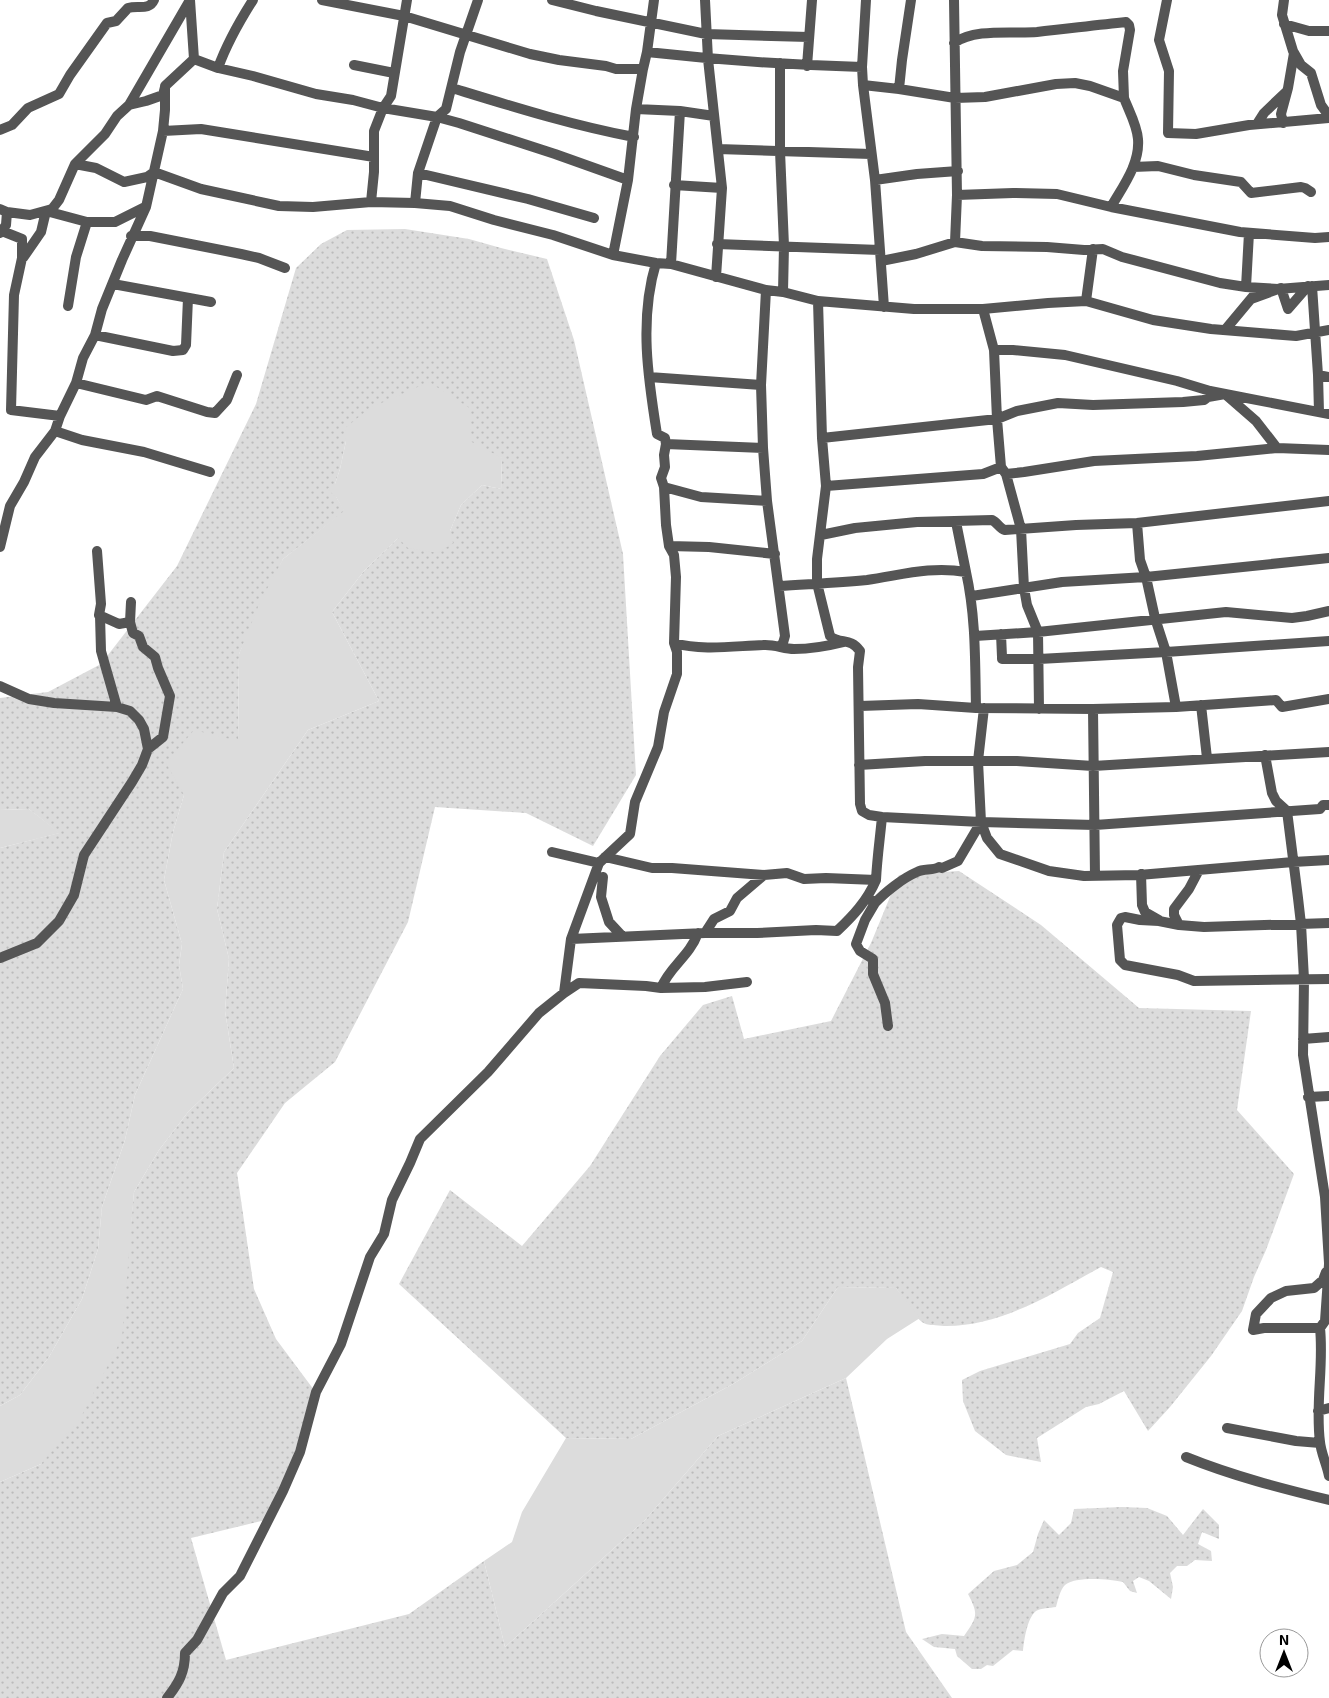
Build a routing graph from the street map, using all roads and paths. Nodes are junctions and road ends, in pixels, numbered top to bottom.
1 (154, 0) edge
2 (190, 0) edge
3 (253, 0) edge
4 (322, 0) edge
5 (407, 0) edge
6 (478, 0) edge
7 (552, 0) edge
8 (654, 0) edge
9 (705, 0) edge
10 (812, 0) edge
11 (866, 0) edge
12 (911, 0) edge
13 (954, 0) edge
14 (1167, 0) edge
15 (1284, 0) edge
16 (404, 16) junction
17 (651, 23) junction
18 (1284, 24) junction
19 (1329, 32) edge
20 (706, 34) junction
21 (465, 35) junction
22 (808, 37) junction
23 (954, 43) junction
24 (1292, 51) junction
25 (647, 52) junction
26 (708, 58) junction
27 (194, 59) junction
28 (780, 63) junction
29 (354, 65) dead end
30 (808, 66) junction
31 (218, 68) junction
32 (643, 68) junction
33 (862, 68) junction
34 (394, 73) junction
35 (863, 85) junction
36 (165, 86) junction
37 (452, 88) junction
38 (899, 89) junction
39 (1287, 91) junction
40 (954, 98) junction
41 (1124, 98) junction
42 (129, 105) junction
43 (383, 108) junction
44 (636, 109) junction
45 (680, 111) junction
46 (714, 116) junction
47 (437, 117) junction
48 (1329, 117) edge
49 (1283, 123) junction
50 (1257, 124) junction
51 (0, 130) edge
52 (163, 131) junction
53 (634, 137) junction
54 (718, 149) junction
55 (780, 151) junction
56 (871, 154) junction
57 (374, 157) junction
58 (75, 164) junction
59 (1134, 167) junction
60 (958, 171) junction
61 (154, 172) junction
62 (418, 173) junction
63 (628, 180) junction
64 (875, 180) junction
65 (674, 185) junction
66 (722, 188) junction
67 (1311, 192) dead end
68 (957, 195) junction
69 (371, 202) junction
70 (415, 203) junction
71 (146, 207) junction
72 (1111, 207) junction
73 (4, 211) edge
74 (46, 211) junction
75 (594, 218) dead end
76 (87, 222) junction
77 (1, 232) edge
78 (1249, 233) junction
79 (132, 236) junction
80 (1329, 238) edge
81 (955, 242) junction
82 (717, 244) junction
83 (784, 246) junction
84 (1093, 249) junction
85 (880, 250) junction
86 (613, 255) junction
87 (22, 258) junction
88 (881, 261) junction
89 (656, 263) junction
90 (671, 264) junction
91 (285, 268) dead end
92 (716, 277) junction
93 (112, 284) junction
94 (1329, 285) edge
95 (1310, 286) junction
96 (1246, 287) junction
97 (1260, 288) junction
98 (1281, 288) junction
99 (766, 290) junction
100 (783, 292) junction
101 (188, 298) junction
102 (1251, 299) junction
103 (818, 301) junction
104 (1086, 301) junction
105 (211, 302) dead end
106 (68, 306) dead end
107 (884, 307) junction
108 (983, 309) junction
109 (1225, 330) junction
110 (1329, 330) edge
111 (1316, 331) junction
112 (95, 335) junction
113 (994, 350) junction
114 (238, 375) dead end
115 (1318, 375) junction
116 (649, 377) junction
117 (1329, 377) edge
118 (76, 383) junction
119 (761, 385) junction
120 (1225, 394) junction
121 (1324, 413) edge
122 (60, 416) junction
123 (997, 419) junction
124 (55, 431) junction
125 (822, 438) junction
126 (666, 444) junction
127 (763, 448) junction
128 (1277, 448) junction
129 (1329, 450) edge
130 (1004, 470) junction
131 (210, 472) dead end
132 (826, 486) junction
133 (664, 487) junction
134 (767, 501) junction
135 (1329, 501) edge
136 (956, 522) junction
137 (1137, 523) junction
138 (1021, 529) junction
139 (821, 536) junction
140 (670, 546) junction
141 (0, 547) edge
142 (97, 551) dead end
143 (775, 554) junction
144 (1329, 558) edge
145 (966, 572) junction
146 (1146, 577) junction
147 (817, 583) junction
148 (779, 586) junction
149 (1024, 588) junction
150 (972, 596) junction
151 (132, 602) dead end
152 (1329, 611) edge
153 (100, 616) junction
154 (1155, 618) junction
155 (130, 622) junction
156 (1038, 632) junction
157 (1001, 634) junction
158 (975, 636) junction
159 (1329, 641) edge
160 (846, 642) junction
161 (674, 644) junction
162 (780, 646) junction
163 (1166, 652) junction
164 (1040, 659) junction
165 (0, 686) edge
166 (1329, 699) edge
167 (1201, 705) junction
168 (860, 706) junction
169 (117, 707) junction
170 (1176, 707) junction
171 (980, 708) junction
172 (1039, 709) junction
173 (1093, 709) junction
174 (148, 748) junction
175 (1329, 752) edge
176 (1265, 755) junction
177 (1207, 758) junction
178 (978, 761) junction
179 (859, 765) junction
180 (1093, 766) junction
181 (1329, 805) edge
182 (1287, 811) junction
183 (882, 817) junction
184 (981, 822) junction
185 (1094, 826) junction
186 (552, 852) dead end
187 (605, 859) junction
188 (1329, 860) edge
189 (1294, 862) junction
190 (1199, 870) junction
191 (1141, 874) junction
192 (764, 875) junction
193 (1095, 876) junction
194 (603, 877) junction
195 (876, 880) junction
196 (590, 886) junction
197 (872, 901) junction
198 (1160, 921) junction
199 (1329, 923) edge
200 (1301, 924) junction
201 (1179, 925) junction
202 (701, 933) junction
203 (622, 936) junction
204 (571, 939) junction
205 (0, 958) edge
206 (1329, 978) edge
207 (1304, 979) junction
208 (747, 982) dead end
209 (661, 988) junction
210 (564, 994) junction
211 (888, 1026) dead end
212 (1329, 1037) edge
213 (1303, 1038) junction
214 (1329, 1096) edge
215 (1308, 1097) junction
216 (1329, 1153) edge
217 (1318, 1156) junction
218 (1327, 1197) edge
219 (1329, 1263) edge
220 (1324, 1323) edge
221 (1329, 1408) edge
222 (1318, 1411) junction
223 (1227, 1428) dead end
224 (1320, 1443) junction
225 (1186, 1457) dead end
226 (1329, 1476) edge
227 (1329, 1500) edge
228 (167, 1698) edge

1 - 51 street
2 - 27 street
2 - 42 street
3 - 31 street
4 - 16 street
5 - 16 street
6 - 21 street
7 - 17 street
8 - 17 street
9 - 20 street
10 - 22 street
11 - 33 street
12 - 38 street
13 - 23 street
14 - 50 street
15 - 18 street
16 - 21 street
16 - 34 street
17 - 20 street
17 - 25 street
18 - 19 street
18 - 24 street
20 - 22 street
20 - 26 street
21 - 32 street
21 - 37 street
22 - 30 street
23 - 40 street
23 - 41 street
24 - 39 street
24 - 48 street
25 - 26 street
25 - 32 street
26 - 28 street
26 - 46 street
27 - 31 street
27 - 36 street
28 - 30 street
28 - 55 street
29 - 34 street
30 - 33 street
31 - 43 street
32 - 44 street
33 - 35 street
34 - 43 street
35 - 38 street
35 - 56 street
36 - 42 street
36 - 52 street
37 - 47 street
37 - 53 street
38 - 40 street
39 - 49 street
39 - 50 street
40 - 41 street
40 - 60 street
41 - 59 street
42 - 58 street
43 - 47 street
43 - 57 street
44 - 45 street
44 - 53 street
45 - 46 street
45 - 65 street
46 - 54 street
47 - 62 street
47 - 63 street
48 - 49 street
49 - 50 street
52 - 57 street
52 - 61 street
53 - 63 street
54 - 55 street
54 - 66 street
55 - 56 street
55 - 83 street
56 - 64 street
57 - 69 street
58 - 61 street
58 - 74 street
59 - 67 street
59 - 72 street
60 - 64 street
60 - 68 street
61 - 69 street
61 - 71 street
62 - 70 street
62 - 75 street
63 - 86 street
64 - 85 street
65 - 66 street
65 - 90 street
66 - 82 street
68 - 72 street
68 - 81 street
69 - 70 street
70 - 86 street
71 - 76 street
71 - 79 street
72 - 78 street
73 - 74 street
73 - 77 street
74 - 76 street
74 - 87 street
76 - 106 street
77 - 87 street
78 - 80 street
78 - 96 street
79 - 91 street
79 - 93 street
81 - 84 street
81 - 88 street
82 - 83 street
82 - 92 street
83 - 85 street
83 - 100 street
84 - 96 street
84 - 104 street
85 - 88 street
86 - 89 street
87 - 122 street
88 - 107 street
89 - 90 street
89 - 116 street
90 - 92 street
92 - 99 street
93 - 101 street
93 - 112 street
94 - 95 street
95 - 98 street
95 - 98 street
95 - 111 street
96 - 97 street
97 - 98 street
97 - 102 street
98 - 102 street
99 - 100 street
99 - 119 street
100 - 103 street
101 - 105 street
101 - 112 street
102 - 109 street
103 - 107 street
103 - 125 street
104 - 108 street
104 - 109 street
107 - 108 street
108 - 113 street
109 - 111 street
110 - 111 street
111 - 115 street
112 - 118 street
113 - 120 street
113 - 123 street
114 - 118 street
115 - 117 street
115 - 121 street
116 - 119 street
116 - 126 street
118 - 122 street
119 - 127 street
120 - 121 street
120 - 123 street
120 - 128 street
122 - 124 street
123 - 125 street
123 - 130 street
124 - 131 street
124 - 141 street
125 - 132 street
126 - 127 street
126 - 133 street
127 - 134 street
128 - 129 street
128 - 130 street
130 - 132 street
130 - 138 street
132 - 139 street
133 - 134 street
133 - 140 street
134 - 143 street
135 - 137 street
136 - 138 street
136 - 139 street
136 - 145 street
137 - 138 street
137 - 146 street
138 - 149 street
139 - 147 street
140 - 143 street
140 - 161 street
142 - 153 street
143 - 148 street
144 - 146 street
145 - 147 street
145 - 150 street
146 - 149 street
146 - 154 street
147 - 148 street
147 - 160 street
148 - 162 street
149 - 150 street
149 - 156 street
150 - 158 street
151 - 155 street
152 - 154 street
153 - 155 street
153 - 169 street
154 - 156 street
154 - 163 street
155 - 174 street
156 - 157 street
156 - 164 street
157 - 158 street
157 - 164 street
158 - 171 street
159 - 163 street
160 - 162 street
160 - 168 street
161 - 162 street
161 - 187 street
163 - 164 street
163 - 170 street
164 - 172 street
165 - 169 street
166 - 167 street
167 - 170 street
167 - 177 street
168 - 171 street
168 - 179 street
169 - 174 street
170 - 173 street
171 - 172 street
171 - 178 street
172 - 173 street
173 - 180 street
174 - 205 street
175 - 176 street
176 - 177 street
176 - 182 street
177 - 180 street
178 - 179 street
178 - 180 street
178 - 184 street
179 - 183 street
180 - 185 street
181 - 182 street
182 - 185 street
182 - 189 street
183 - 184 street
183 - 195 street
184 - 185 street
184 - 193 street
184 - 197 street
185 - 193 street
186 - 187 street
187 - 192 street
187 - 194 street
187 - 196 street
188 - 189 street
189 - 190 street
189 - 200 street
190 - 191 street
190 - 201 street
191 - 193 street
191 - 198 street
192 - 195 street
192 - 202 street
194 - 196 street
194 - 203 street
195 - 197 street
196 - 204 street
197 - 202 street
197 - 211 street
198 - 201 street
198 - 207 street
199 - 200 street
200 - 201 street
200 - 207 street
202 - 203 street
202 - 209 street
203 - 204 street
204 - 210 street
206 - 207 street
207 - 213 street
208 - 209 street
209 - 210 street
210 - 228 street
212 - 213 street
213 - 215 street
214 - 215 street
215 - 217 street
216 - 217 street
217 - 218 street
218 - 219 street
219 - 220 street
219 - 220 street
220 - 222 street
221 - 222 street
222 - 224 street
223 - 224 street
224 - 226 street
225 - 227 street

